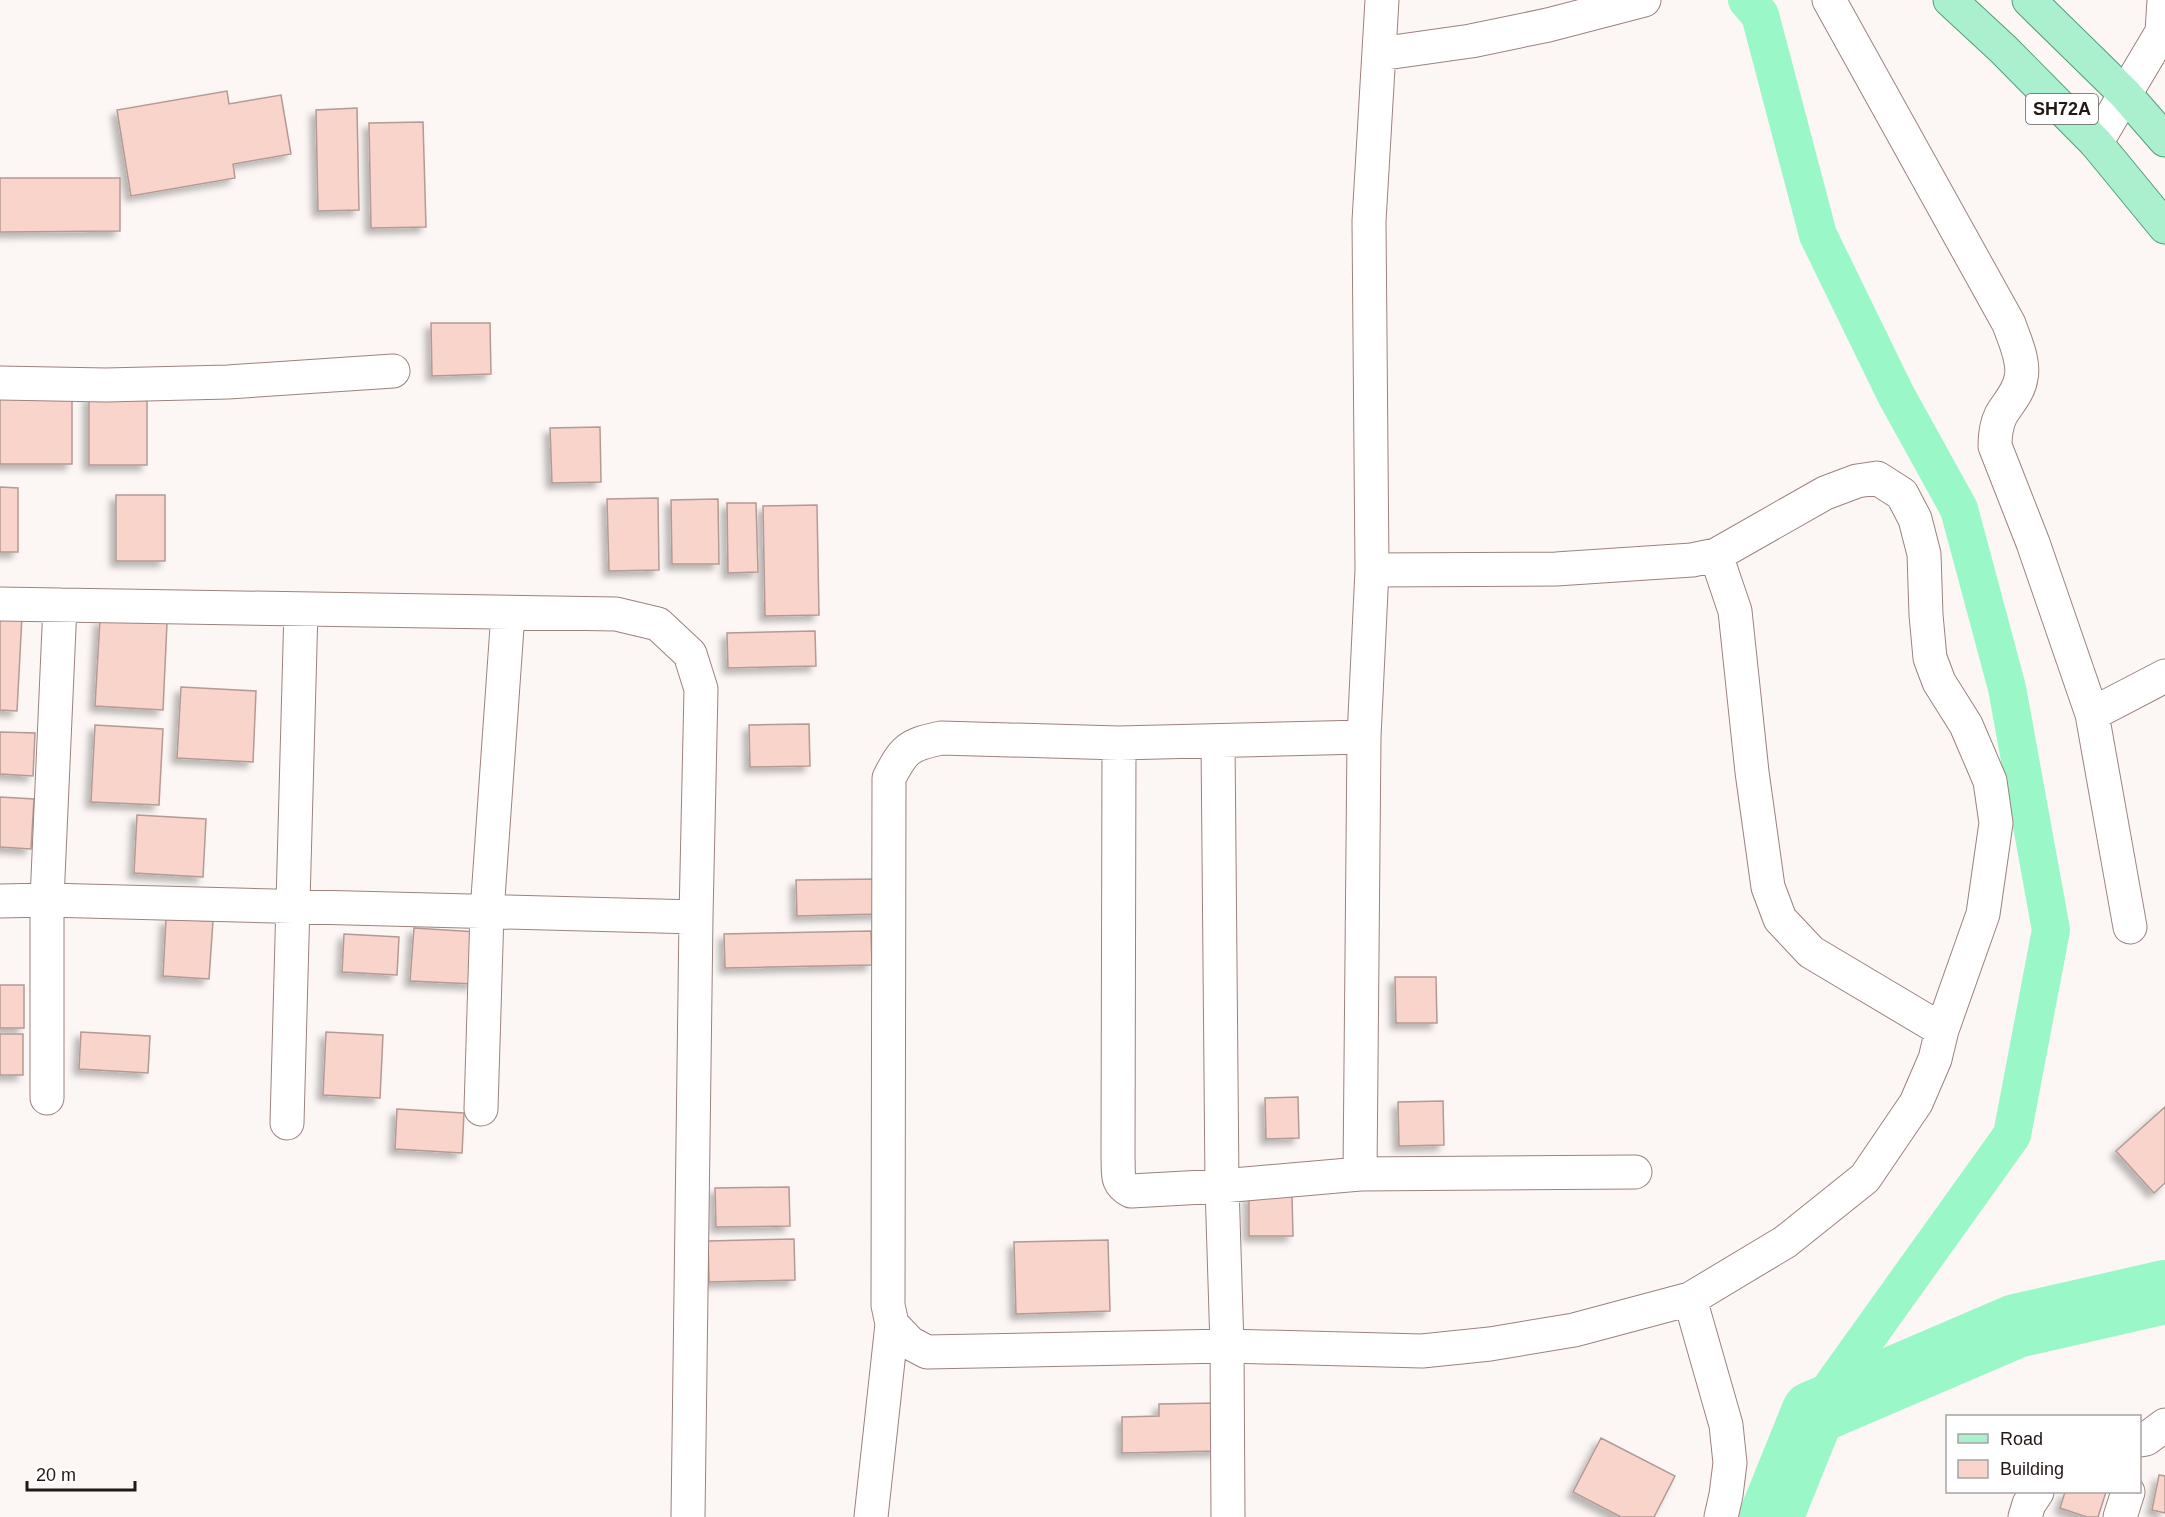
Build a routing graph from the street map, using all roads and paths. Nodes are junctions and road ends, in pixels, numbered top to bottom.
1 (1382, 0) edge
2 (1644, 0) edge
3 (1829, 0) edge
4 (1950, 0) edge
5 (2029, 0) edge
6 (2164, 0) edge
7 (1379, 54) junction
8 (2125, 94) junction
9 (2165, 140) edge
10 (2096, 143) junction
11 (2165, 227) edge
12 (393, 371) dead end
13 (0, 383) edge
14 (1716, 555) junction
15 (1372, 570) junction
16 (0, 604) edge
17 (60, 605) junction
18 (301, 609) junction
19 (508, 613) junction
20 (2165, 676) edge
21 (2092, 714) junction
22 (1364, 737) junction
23 (1218, 741) junction
24 (1119, 743) junction
25 (47, 900) junction
26 (0, 901) edge
27 (293, 907) junction
28 (487, 912) junction
29 (696, 917) junction
30 (2130, 927) dead end
31 (1942, 1030) junction
32 (47, 1098) dead end
33 (481, 1109) dead end
34 (287, 1123) dead end
35 (1635, 1172) dead end
36 (1360, 1174) junction
37 (1222, 1186) junction
38 (1690, 1299) junction
39 (892, 1324) junction
40 (1227, 1346) junction
41 (2036, 1493) edge
42 (2127, 1493) edge
43 (688, 1517) edge
44 (871, 1517) edge
45 (1228, 1517) edge
46 (1721, 1517) edge
47 (2025, 1517) edge
48 (2120, 1517) edge

1 - 7 street
2 - 7 street
3 - 21 street
4 - 10 main road, SH72A
5 - 8 main road, SH72A
6 - 8 street
7 - 15 street
8 - 9 main road, SH72A
8 - 10 street
10 - 11 main road, SH72A
12 - 13 street
14 - 15 street
14 - 31 street
14 - 31 street
15 - 22 street
16 - 17 street
17 - 18 street
17 - 25 street
18 - 19 street
18 - 27 street
19 - 28 street
19 - 29 street
20 - 21 street
21 - 30 street
22 - 23 street
22 - 36 street
23 - 24 street
23 - 37 street
24 - 37 street
24 - 39 street
25 - 26 street
25 - 27 street
25 - 32 street
27 - 28 street
27 - 34 street
28 - 29 street
28 - 33 street
29 - 43 street
31 - 38 street
35 - 36 street
36 - 37 street
37 - 40 street
38 - 40 street
38 - 46 street
39 - 40 street
39 - 44 street
40 - 45 street
41 - 47 street
42 - 48 street

